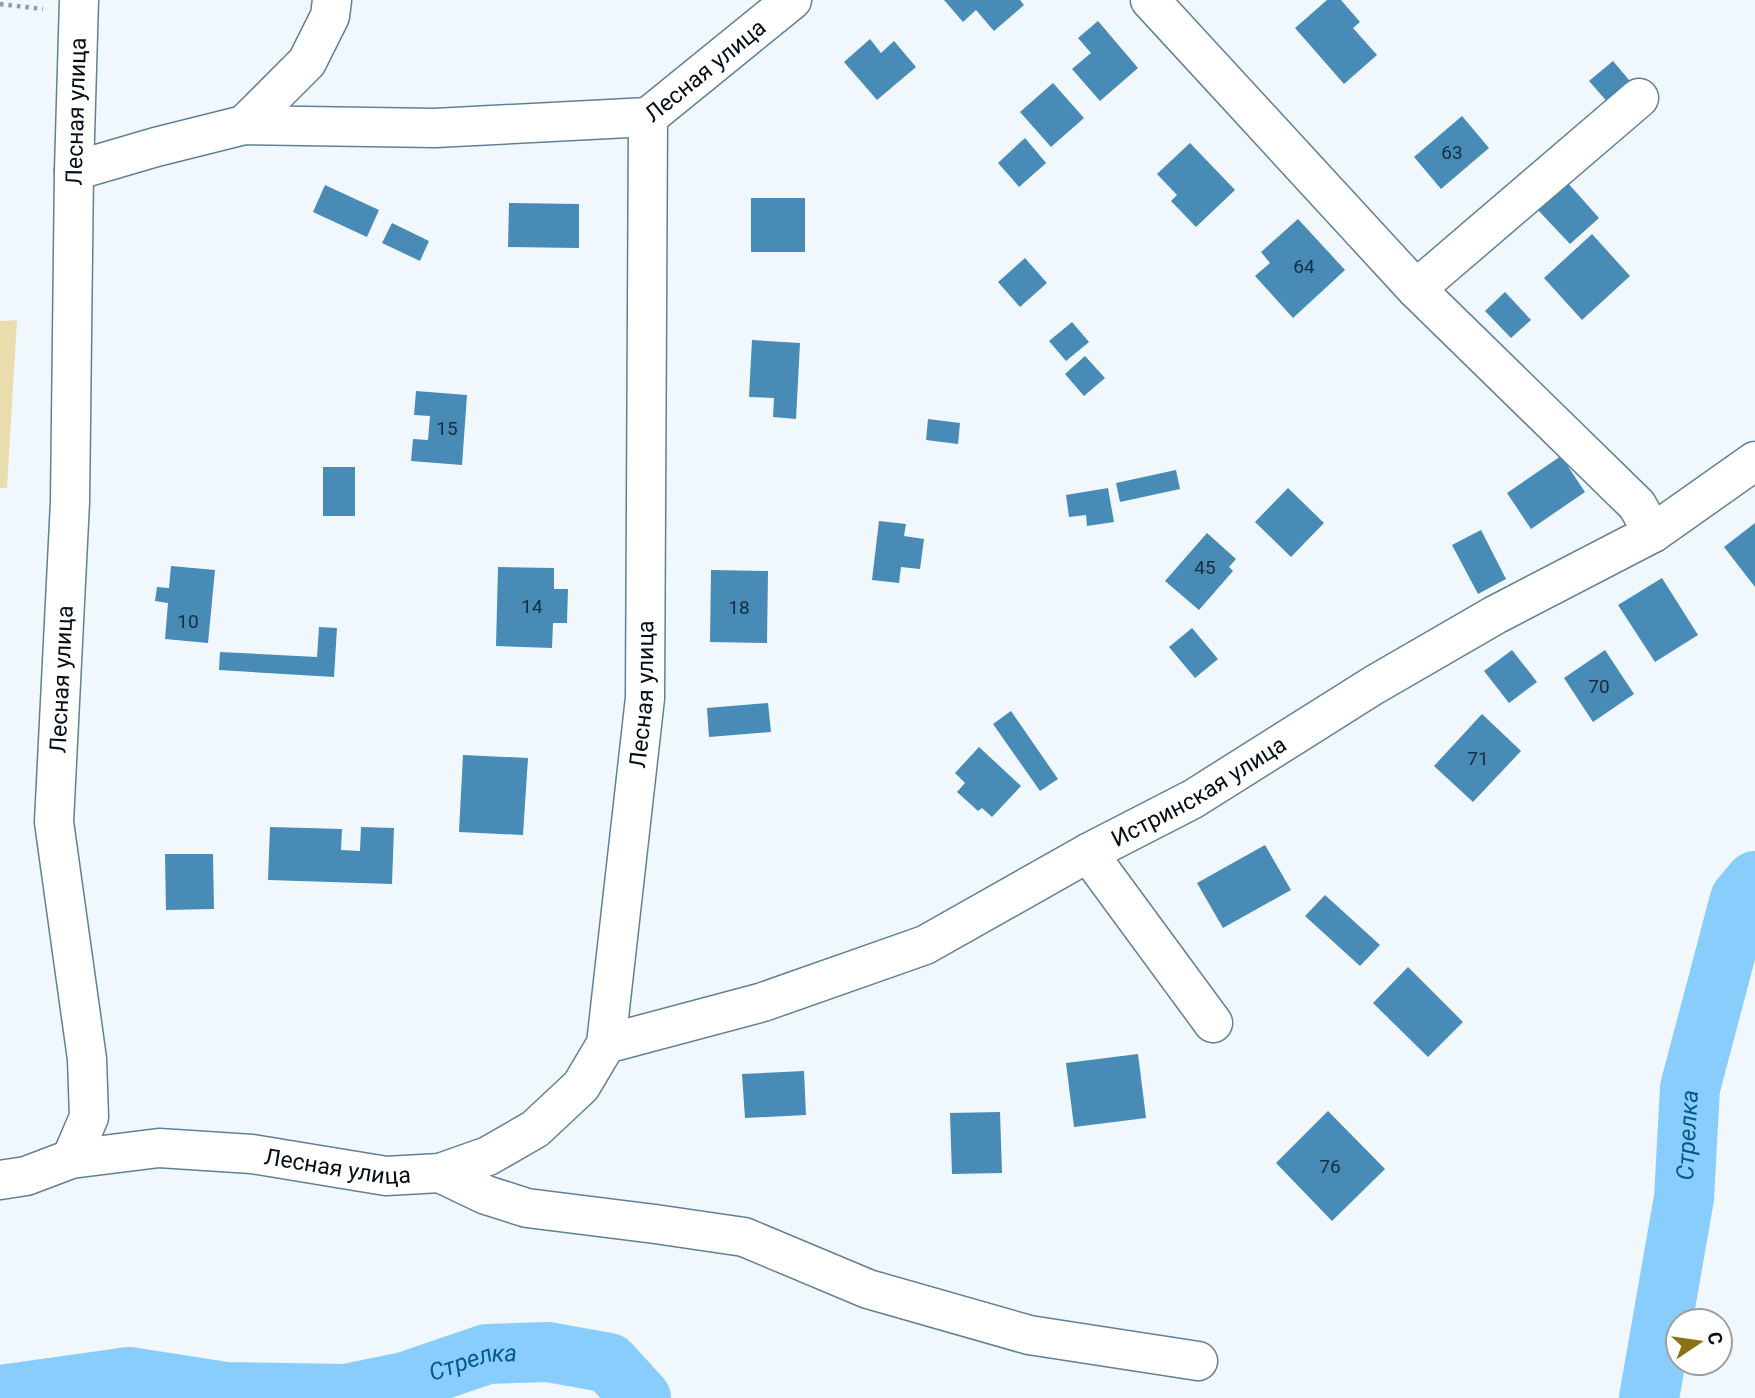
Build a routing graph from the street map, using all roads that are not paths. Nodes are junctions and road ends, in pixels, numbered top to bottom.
1 (332, 0) edge
2 (792, 0) edge
3 (1150, 0) edge
4 (78, 7) edge
5 (1639, 98) dead end
6 (648, 117) junction
7 (244, 125) junction
8 (74, 171) junction
9 (1416, 289) junction
10 (1755, 461) edge
11 (1653, 533) junction
12 (1088, 853) junction
13 (1213, 1023) dead end
14 (606, 1044) junction
15 (71, 1158) junction
16 (440, 1173) junction
17 (0, 1180) edge
18 (1198, 1361) dead end

1 - 7 street
2 - 6 street, Лесная улица
3 - 9 street
4 - 8 street, Лесная улица
5 - 9 street
6 - 7 street
6 - 14 street, Лесная улица
7 - 8 street
8 - 15 street, Лесная улица
9 - 11 street
10 - 11 street, Истринская улица
11 - 12 street, Истринская улица
12 - 13 street
12 - 14 street, Истринская улица
14 - 16 street, Лесная улица
15 - 16 street, Лесная улица
15 - 17 street
16 - 18 street

